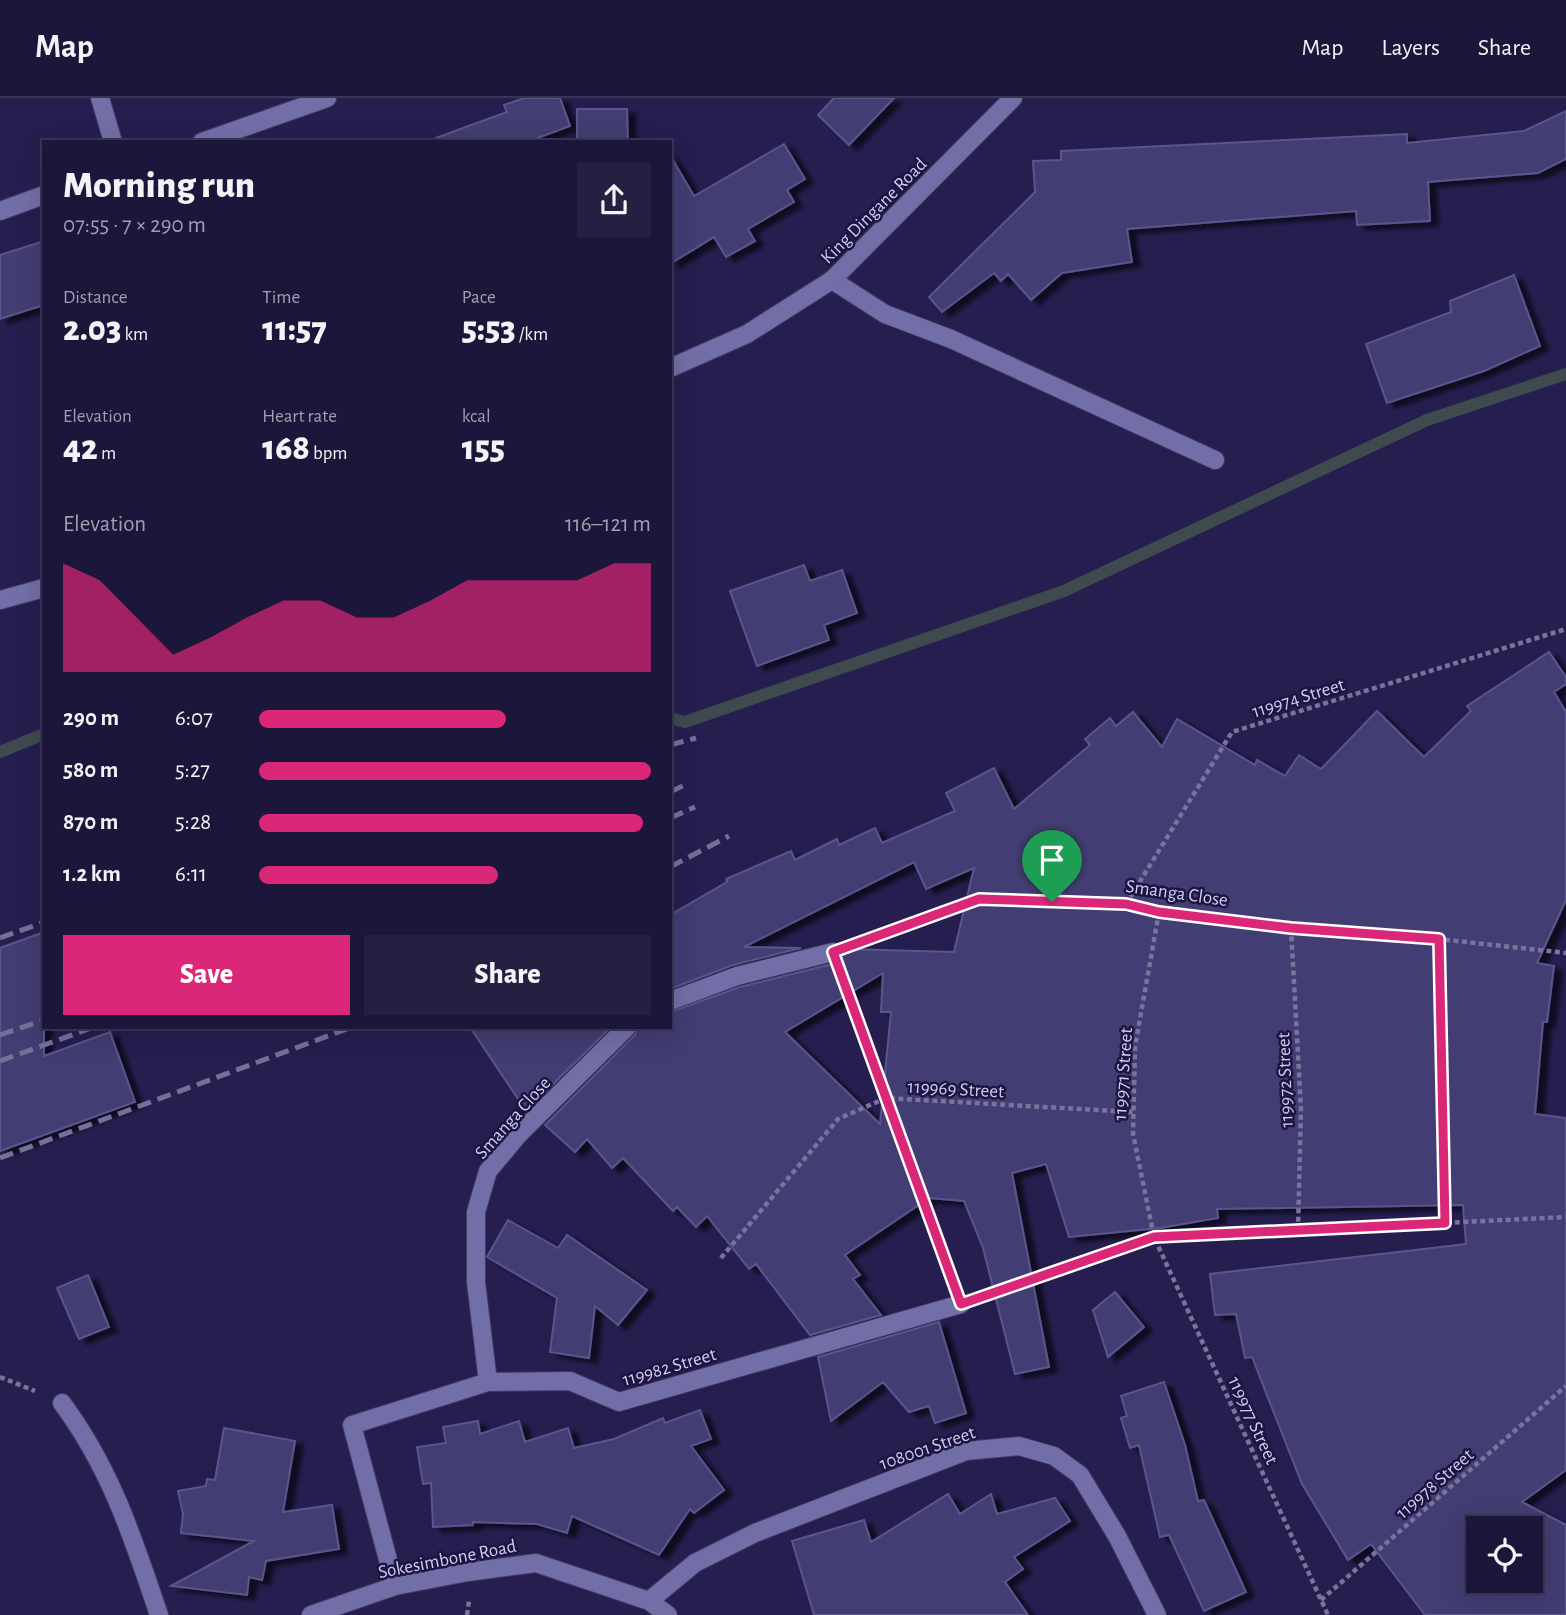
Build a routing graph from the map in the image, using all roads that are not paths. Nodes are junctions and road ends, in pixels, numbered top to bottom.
1 (100, 98) edge
2 (327, 98) edge
3 (1013, 98) edge
4 (112, 140) edge
5 (208, 140) edge
6 (42, 196) edge
7 (0, 211) edge
8 (832, 280) junction
9 (672, 367) edge
10 (1215, 460) dead end
11 (42, 589) edge
12 (0, 600) edge
13 (833, 952) road end
14 (672, 1000) edge
15 (625, 1029) edge
16 (961, 1304) road end
17 (488, 1382) junction
18 (62, 1403) road end
19 (395, 1586) junction
20 (649, 1601) junction
21 (159, 1615) edge
22 (311, 1615) edge
23 (668, 1615) edge
24 (1157, 1615) edge

1 - 4 street
2 - 5 street
3 - 8 street, King Dingane Road
6 - 7 street
8 - 9 street, King Dingane Road
8 - 10 street
11 - 12 street
13 - 14 street
15 - 17 street, Smanga Close
16 - 17 street, 119982 Street
17 - 19 street, 119982 Street
18 - 21 street
19 - 20 street, Sokesimbone Road
19 - 22 street, Sokesimbone Road
20 - 23 street, Sokesimbone Road
20 - 24 street, 108001 Street

